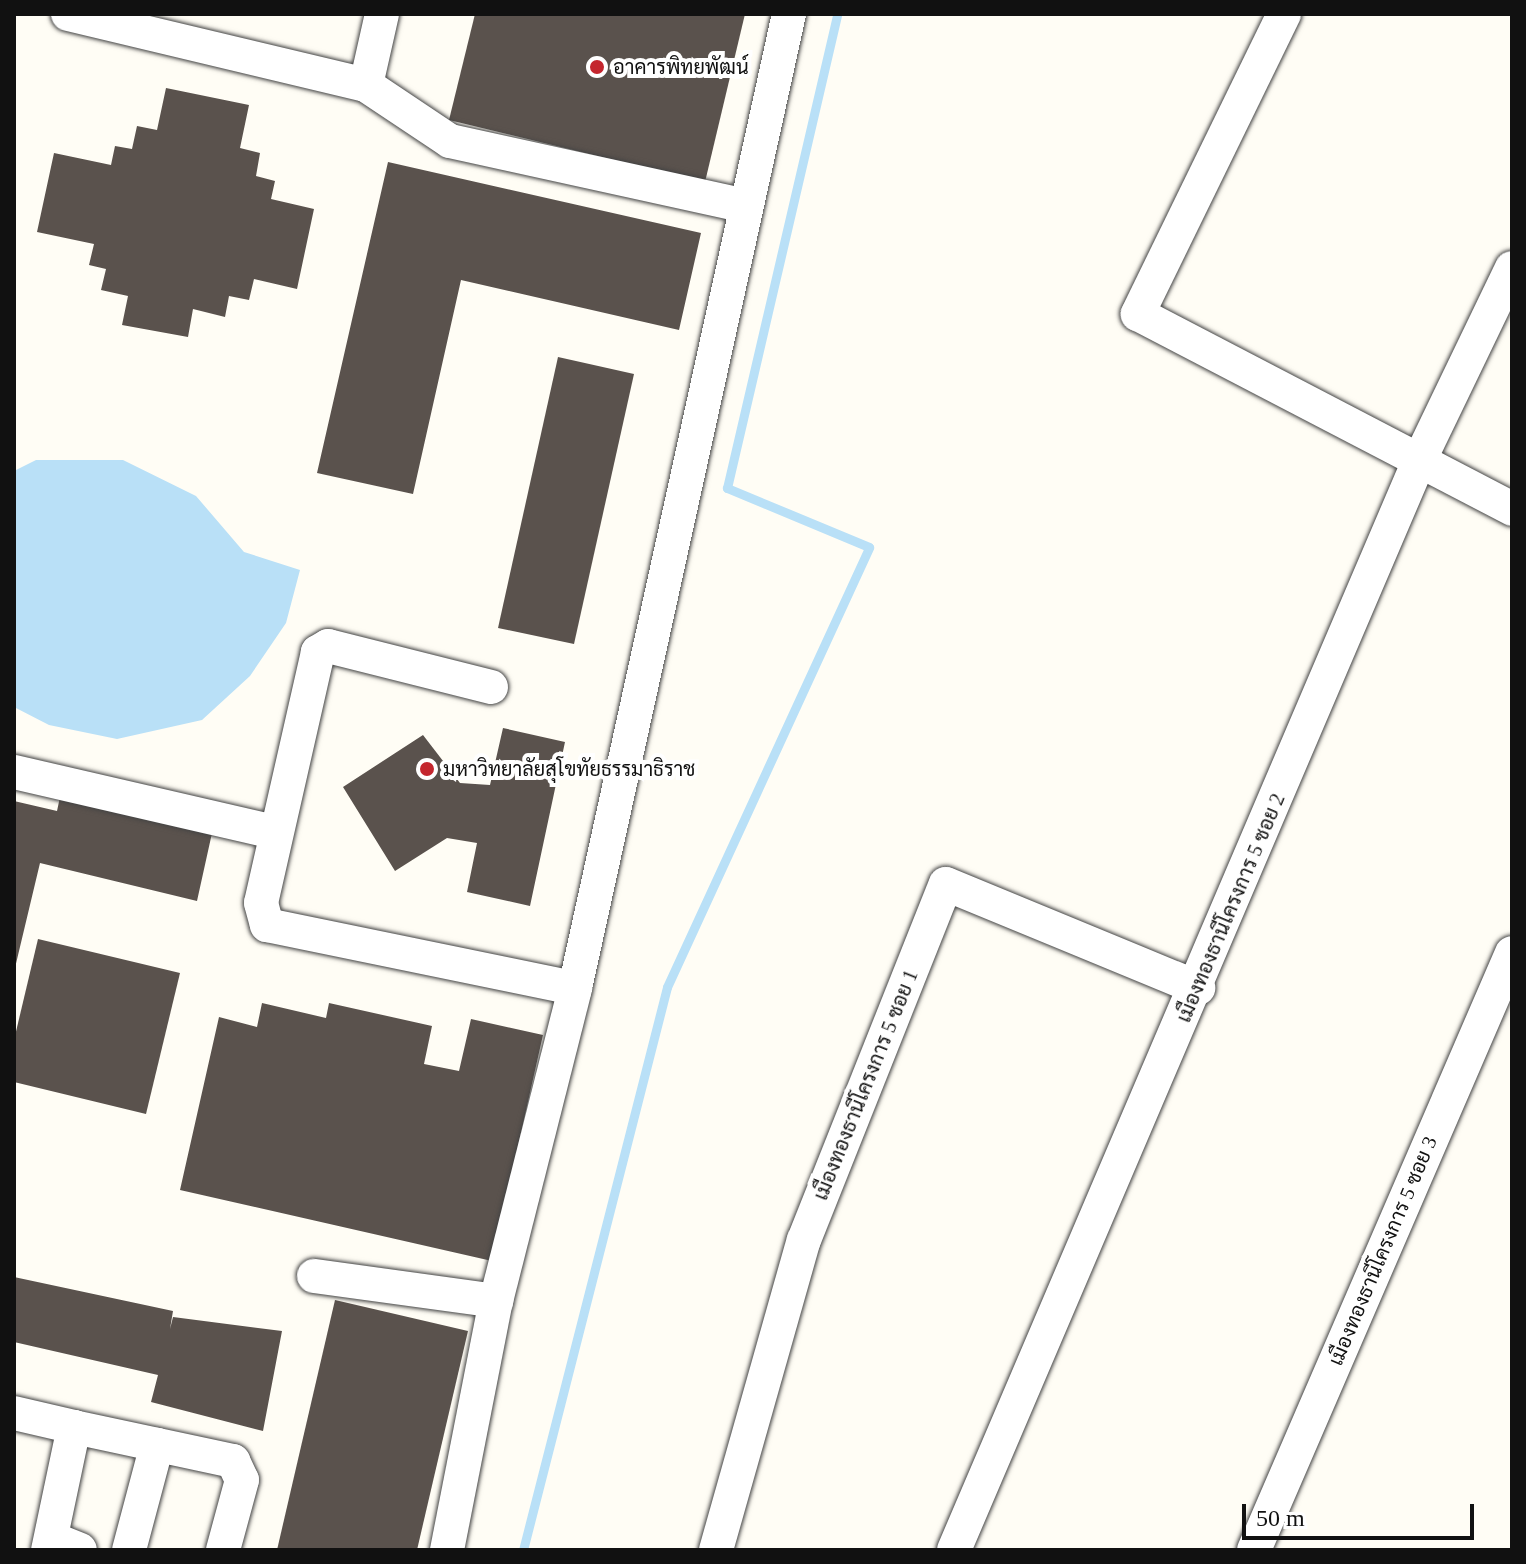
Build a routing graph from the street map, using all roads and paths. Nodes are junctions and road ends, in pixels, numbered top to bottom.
1 (68, 14) edge
2 (382, 14) edge
3 (789, 14) edge
4 (1284, 14) edge
5 (366, 85) junction
6 (746, 206) junction
7 (1512, 268) edge
8 (1419, 461) junction
9 (1512, 509) edge
10 (491, 687) dead end
11 (14, 772) edge
12 (273, 832) junction
13 (1512, 953) edge
14 (575, 988) junction
15 (1198, 988) junction
16 (314, 1276) dead end
17 (496, 1301) junction
18 (14, 1413) edge
19 (74, 1427) junction
20 (157, 1445) junction
21 (60, 1546) edge
22 (129, 1550) edge
23 (223, 1550) edge
24 (447, 1550) edge
25 (716, 1550) edge
26 (954, 1550) edge
27 (1254, 1550) edge

1 - 5 street
2 - 5 street
3 - 6 street
4 - 8 street
5 - 6 street
6 - 14 street
7 - 8 street, เมืองทองธานีโครงการ 5 ซอย 2
8 - 9 street
8 - 15 street, เมืองทองธานีโครงการ 5 ซอย 2
10 - 12 street
11 - 12 street
12 - 14 street
13 - 27 street, เมืองทองธานีโครงการ 5 ซอย 3
14 - 17 street
15 - 25 street, เมืองทองธานีโครงการ 5 ซอย 1
15 - 26 street, เมืองทองธานีโครงการ 5 ซอย 2
16 - 17 street
17 - 24 street
18 - 19 street
19 - 20 street
19 - 21 street
20 - 22 street
20 - 23 street

